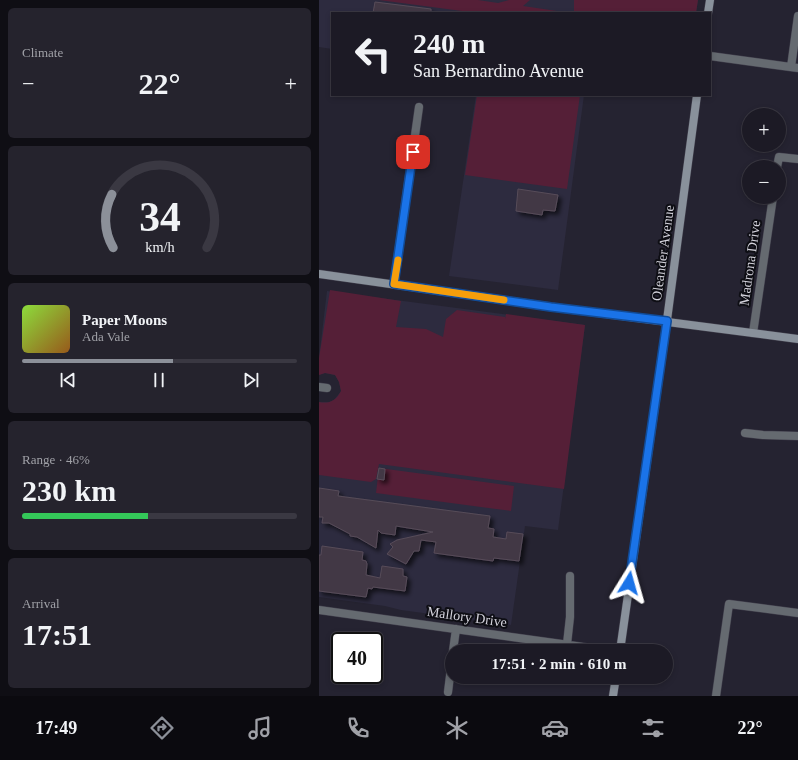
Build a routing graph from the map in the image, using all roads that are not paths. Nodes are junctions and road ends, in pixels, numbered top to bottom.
1 (710, 0) edge
2 (708, 12) edge
3 (798, 16) edge
4 (711, 56) edge
5 (795, 68) edge
6 (697, 96) edge
7 (419, 107) dead end
8 (798, 159) edge
9 (778, 160) edge
10 (772, 204) edge
11 (319, 274) edge
12 (394, 284) junction
13 (667, 321) junction
14 (753, 333) junction
15 (798, 339) edge
16 (745, 433) dead end
17 (798, 436) edge
18 (570, 576) dead end
19 (319, 610) edge
20 (798, 613) edge
21 (456, 629) junction
22 (454, 644) edge
23 (567, 644) joint
24 (621, 644) edge
25 (449, 684) edge
26 (615, 684) edge
27 (448, 692) dead end
28 (613, 696) edge
29 (716, 696) edge

1 - 2 street
3 - 5 street
4 - 5 street
6 - 13 street, Oleander Avenue
7 - 12 street
8 - 9 street
10 - 14 street, Madrona Drive
11 - 12 street
12 - 13 street
13 - 14 street
13 - 24 street, Oleander Avenue
14 - 15 street
16 - 17 street
18 - 23 street
19 - 21 street, Mallory Drive
20 - 29 street
21 - 22 street
21 - 23 street, Mallory Drive
25 - 27 street
26 - 28 street

